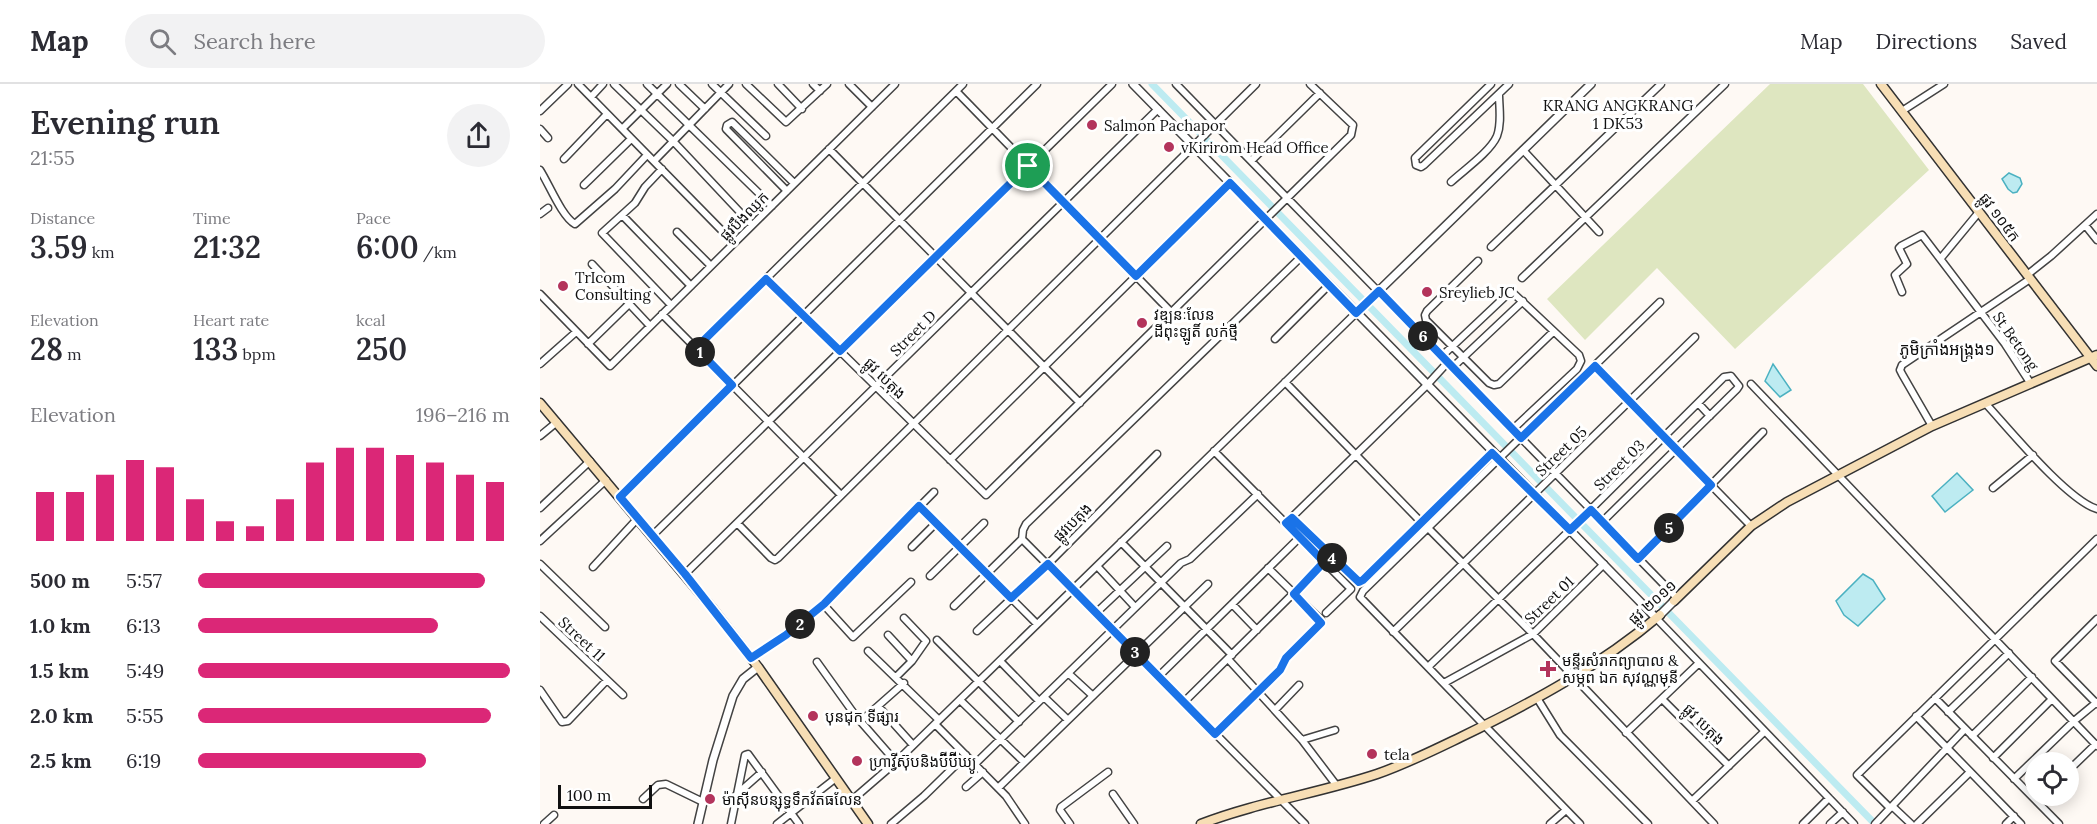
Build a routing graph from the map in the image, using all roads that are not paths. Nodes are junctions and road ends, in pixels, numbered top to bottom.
1 (568, 84) edge
2 (578, 84) edge
3 (603, 84) edge
4 (614, 84) edge
5 (647, 84) edge
6 (667, 84) edge
7 (679, 84) edge
8 (712, 84) edge
9 (729, 84) edge
10 (746, 84) edge
11 (778, 84) edge
12 (813, 84) edge
13 (827, 84) edge
14 (849, 84) edge
15 (895, 84) edge
16 (963, 84) edge
17 (1037, 84) edge
18 (1112, 84) edge
19 (1133, 84) edge
20 (1256, 84) edge
21 (1310, 84) edge
22 (1491, 84) edge
23 (1509, 84) edge
24 (1591, 84) edge
25 (1661, 84) edge
26 (1725, 84) edge
27 (1881, 84) edge
28 (1944, 84) edge
29 (1181, 86) edge
30 (820, 91) junction
31 (956, 92) junction
32 (720, 93) junction
33 (1320, 93) junction
34 (657, 94) junction
35 (1499, 94) junction
36 (591, 97) junction
37 (872, 107) junction
38 (705, 109) junction
39 (802, 109) junction
40 (1158, 109) junction
41 (641, 110) junction
42 (540, 111) edge
43 (1902, 111) junction
44 (607, 114) junction
45 (689, 125) junction
46 (1214, 125) junction
47 (992, 128) junction
48 (540, 129) edge
49 (622, 129) junction
50 (766, 136) dead end
51 (548, 138) dead end
52 (631, 139) junction
53 (673, 141) junction
54 (1195, 144) junction
55 (829, 149) junction
56 (1523, 150) junction
57 (647, 155) junction
58 (564, 159) dead end
59 (1252, 160) junction
60 (654, 161) junction
61 (1028, 166) junction
62 (663, 169) junction
63 (540, 170) edge
64 (1451, 182) dead end
65 (794, 183) junction
66 (863, 183) junction
67 (1230, 183) junction
68 (584, 185) dead end
69 (1556, 185) junction
70 (787, 190) junction
71 (1286, 199) junction
72 (1064, 202) junction
73 (772, 206) junction
74 (548, 208) dead end
75 (1979, 212) junction
76 (540, 214) edge
77 (2097, 214) edge
78 (622, 215) junction
79 (1586, 217) junction
80 (1267, 219) junction
81 (899, 220) junction
82 (752, 225) junction
83 (2085, 225) junction
84 (677, 232) dead end
85 (1599, 232) dead end
86 (1099, 239) junction
87 (2097, 240) edge
88 (734, 243) junction
89 (1491, 248) dead end
90 (936, 257) junction
91 (1301, 257) junction
92 (1941, 258) junction
93 (1478, 261) dead end
94 (592, 264) dead end
95 (711, 266) junction
96 (1136, 276) junction
97 (2029, 277) junction
98 (1522, 278) dead end
99 (766, 279) junction
100 (1329, 285) junction
101 (691, 286) junction
102 (1377, 292) junction
103 (1902, 292) dead end
104 (971, 293) junction
105 (540, 294) edge
106 (1523, 301) junction
107 (1660, 302) dead end
108 (629, 304) junction
109 (671, 305) junction
110 (1358, 310) junction
111 (1172, 313) junction
112 (1980, 313) junction
113 (662, 314) junction
114 (803, 315) junction
115 (650, 326) junction
116 (1007, 330) junction
117 (576, 332) junction
118 (1553, 332) junction
119 (1695, 337) dead end
120 (1275, 339) dead end
121 (588, 344) junction
122 (1452, 346) junction
123 (696, 348) junction
124 (840, 351) junction
125 (1442, 356) junction
126 (2094, 356) edge
127 (1463, 357) junction
128 (540, 364) edge
129 (1448, 365) junction
130 (1595, 366) junction
131 (2097, 366) edge
132 (1044, 367) junction
133 (1285, 382) junction
134 (1429, 383) junction
135 (1751, 384) dead end
136 (2031, 384) junction
137 (732, 385) junction
138 (876, 387) junction
139 (1630, 401) junction
140 (540, 403) edge
141 (1080, 403) junction
142 (1698, 403) junction
143 (1986, 404) junction
144 (1710, 416) junction
145 (556, 422) junction
146 (768, 422) junction
147 (913, 423) junction
148 (1932, 426) junction
149 (1513, 429) junction
150 (1763, 432) dead end
151 (540, 436) edge
152 (1664, 437) junction
153 (1519, 440) junction
154 (1677, 449) junction
155 (1214, 451) junction
156 (1492, 453) junction
157 (1157, 454) dead end
158 (2033, 455) junction
159 (1355, 456) junction
160 (804, 458) junction
161 (1501, 458) junction
162 (950, 460) junction
163 (590, 461) junction
164 (1555, 474) junction
165 (1839, 475) junction
166 (606, 480) junction
167 (1711, 485) junction
168 (1994, 488) dead end
169 (934, 492) dead end
170 (1535, 493) junction
171 (841, 495) junction
172 (1257, 495) junction
173 (620, 497) junction
174 (919, 506) junction
175 (540, 507) edge
176 (2097, 509) edge
177 (1590, 511) junction
178 (638, 518) junction
179 (1292, 518) junction
180 (1420, 522) junction
181 (1602, 522) junction
182 (738, 523) junction
183 (936, 523) junction
184 (984, 523) dead end
185 (1286, 523) junction
186 (1751, 526) junction
187 (1429, 529) junction
188 (1571, 530) junction
189 (653, 535) junction
190 (1300, 537) junction
191 (1022, 539) junction
192 (2097, 539) edge
193 (540, 541) edge
194 (1121, 542) junction
195 (1167, 546) dead end
196 (912, 547) dead end
197 (960, 547) junction
198 (1638, 559) junction
199 (1324, 562) junction
200 (1463, 563) junction
201 (540, 564) edge
202 (1048, 564) junction
203 (1604, 564) junction
204 (1097, 566) junction
205 (1145, 566) junction
206 (593, 567) dead end
207 (1268, 568) junction
208 (987, 573) junction
209 (685, 574) junction
210 (930, 576) dead end
211 (911, 582) dead end
212 (1161, 582) junction
213 (1208, 584) dead end
214 (1073, 589) junction
215 (1120, 590) junction
216 (1294, 594) junction
217 (1011, 598) junction
218 (1499, 599) junction
219 (1675, 600) junction
220 (824, 604) junction
221 (1232, 604) junction
222 (954, 606) dead end
223 (1135, 607) junction
224 (1185, 607) junction
225 (1096, 613) junction
226 (1326, 613) dead end
227 (540, 616) edge
228 (1658, 617) junction
229 (904, 618) dead end
230 (2097, 619) edge
231 (1037, 624) junction
232 (605, 627) dead end
233 (1207, 628) junction
234 (1113, 629) junction
235 (1257, 630) junction
236 (977, 631) dead end
237 (1393, 632) junction
238 (1533, 634) junction
239 (888, 635) dead end
240 (1995, 639) junction
241 (937, 640) dead end
242 (868, 651) dead end
243 (1137, 653) junction
244 (2009, 653) junction
245 (1230, 657) junction
246 (751, 658) junction
247 (912, 661) junction
248 (1000, 661) junction
249 (817, 662) dead end
250 (1698, 664) junction
251 (758, 667) junction
252 (1428, 667) junction
253 (1068, 673) junction
254 (1159, 676) junction
255 (896, 677) junction
256 (1573, 677) junction
257 (2032, 677) junction
258 (608, 680) junction
259 (978, 682) junction
260 (904, 683) junction
261 (1444, 683) junction
262 (1299, 685) dead end
263 (540, 690) edge
264 (1259, 692) junction
265 (623, 695) dead end
266 (1093, 696) junction
267 (1537, 698) junction
268 (1935, 698) junction
269 (1042, 699) junction
270 (1662, 699) junction
271 (2052, 699) junction
272 (960, 700) junction
273 (1184, 702) junction
274 (2097, 702) edge
275 (878, 706) junction
276 (1275, 710) junction
277 (1948, 712) junction
278 (1916, 716) junction
279 (1068, 720) junction
280 (861, 721) junction
281 (2074, 721) junction
282 (937, 722) junction
283 (1019, 722) junction
284 (1484, 726) junction
285 (1965, 729) junction
286 (1335, 730) dead end
287 (1764, 732) junction
288 (1626, 733) junction
289 (1215, 734) junction
290 (1972, 736) junction
291 (1000, 739) junction
292 (1302, 740) junction
293 (913, 745) junction
294 (2096, 745) edge
295 (1947, 748) junction
296 (966, 755) junction
297 (1993, 758) junction
298 (2079, 761) edge
299 (896, 762) junction
300 (1024, 762) junction
301 (975, 764) junction
302 (1729, 766) junction
303 (762, 772) junction
304 (982, 772) junction
305 (1107, 772) dead end
306 (1971, 772) junction
307 (836, 778) junction
308 (2014, 779) junction
309 (1337, 786) junction
310 (966, 788) dead end
311 (998, 788) junction
312 (2025, 790) edge
313 (1113, 794) dead end
314 (736, 795) junction
315 (1829, 798) junction
316 (643, 800) dead end
317 (852, 800) junction
318 (1283, 800) junction
319 (1692, 801) junction
320 (704, 802) junction
321 (2041, 806) edge
322 (1891, 807) junction
323 (1566, 810) junction
324 (1843, 812) junction
325 (791, 813) junction
326 (554, 815) dead end
327 (2014, 816) junction
328 (544, 824) edge
329 (698, 824) edge
330 (731, 824) edge
331 (777, 824) edge
332 (799, 824) edge
333 (868, 824) edge
334 (891, 824) edge
335 (1025, 824) edge
336 (1070, 824) edge
337 (1134, 824) edge
338 (1201, 824) edge
339 (1305, 824) edge
340 (1550, 824) edge
341 (1580, 824) edge
342 (1648, 824) edge
343 (1714, 824) edge
344 (1803, 824) edge
345 (1830, 824) edge
346 (1854, 824) edge
347 (1875, 824) edge
348 (1911, 824) edge
349 (1917, 824) edge
350 (2006, 824) edge
351 (2022, 824) edge
352 (2058, 824) edge

1 - 42 street
2 - 36 street
3 - 36 street
4 - 41 street
5 - 34 street
6 - 34 street
7 - 38 street
8 - 32 street
9 - 32 street
10 - 39 street
11 - 39 street
12 - 30 street
13 - 30 street
14 - 37 street
15 - 37 street, ផ្លូវបឹងឈូក
16 - 31 street
17 - 47 street
18 - 61 street
19 - 40 street
20 - 46 street
21 - 33 street
22 - 35 street
23 - 35 street
24 - 56 street
25 - 69 street
26 - 79 street
27 - 43 main road, ផ្លូវ ១០៥ក
28 - 43 street
29 - 46 street
30 - 39 street
31 - 47 street
31 - 66 street
32 - 38 street
32 - 50 street
33 - 59 street
33 - 71 street
34 - 41 street
34 - 45 street
35 - 64 street
36 - 44 street
37 - 55 street, ផ្លូវបឹងឈូក
38 - 45 street
40 - 54 street
40 - 72 street, Street D
41 - 49 street
41 - 53 street
43 - 75 main road, ផ្លូវ ១០៥ក
44 - 49 street
44 - 58 street
45 - 53 street
45 - 73 street
46 - 54 street
46 - 59 street
47 - 61 street
47 - 81 street
48 - 51 street
49 - 52 street
52 - 57 street
52 - 68 street
53 - 60 street
53 - 82 street
54 - 67 street
54 - 86 street
55 - 65 street, ផ្លូវបឹងឈូក
55 - 66 street
56 - 69 street
56 - 102 street
57 - 60 street
57 - 63 street
59 - 71 street
60 - 62 street
61 - 72 street
61 - 90 street
62 - 78 street
62 - 88 street
65 - 70 street, ផ្លូវបឹងឈូក
65 - 70 street
66 - 81 street
66 - 99 street
67 - 80 street
67 - 96 street
69 - 79 street
69 - 89 street
70 - 73 street, ផ្លូវបឹងឈូក
71 - 80 street
71 - 102 street
72 - 86 street
72 - 104 street, Street D
73 - 82 street, ផ្លូវបឹងឈូក
74 - 76 street
75 - 92 street
75 - 97 main road, ផ្លូវ ១០៥ក
77 - 83 street, St Betong
78 - 101 street
78 - 109 street
79 - 85 street
79 - 98 street
80 - 91 street
80 - 111 street
81 - 90 street
81 - 114 street
82 - 88 street, ផ្លូវបឹងឈូក
83 - 87 street
83 - 97 street, St Betong
84 - 95 street
86 - 96 street
86 - 116 street
88 - 95 street, ផ្លូវបឹងឈូក
90 - 104 street
90 - 124 street
91 - 100 street
91 - 191 street
92 - 103 street
92 - 112 street, St Betong
93 - 122 street
94 - 108 street
95 - 101 street, ផ្លូវបឹងឈូក
96 - 111 street
96 - 132 street
97 - 112 street, St Betong
97 - 126 main road, ផ្លូវ ១០៥ក
99 - 114 street, ផ្លូវ បេតុង
99 - 123 street
100 - 110 street
100 - 120 street
101 - 109 street, ផ្លូវបឹងឈូក
102 - 110 street
102 - 125 street
104 - 116 street
104 - 138 street, Street D
105 - 117 street
106 - 118 street
106 - 122 street
106 - 127 street
107 - 130 street
108 - 115 street
108 - 121 street
109 - 113 street, ផ្លូវបឹងឈូក
110 - 133 street
110 - 134 street
111 - 141 street
112 - 136 street, St Betong
112 - 148 street, St Betong
113 - 115 street, ផ្លូវបឹងឈូក
113 - 123 street
114 - 124 street, ផ្លូវ បេតុង
114 - 137 street
115 - 121 street, ផ្លូវបឹងឈូក
116 - 132 street
116 - 147 street
117 - 121 street
117 - 128 street
118 - 127 street
118 - 149 street
119 - 139 street, Street 05
122 - 125 street
122 - 127 street
123 - 137 street
124 - 138 street, ផ្លូវ បេតុង
124 - 146 street
125 - 129 street
126 - 131 main road, ផ្លូវ ១០៥ក
126 - 136 main road, ផ្លូវ ២០១១
127 - 129 street
129 - 134 street
129 - 149 street
130 - 139 street
130 - 153 street
132 - 141 street
132 - 162 street
133 - 155 street
133 - 159 street
134 - 156 street
134 - 159 street
135 - 165 street
136 - 143 main road, ផ្លូវ ២០១១
137 - 146 street
137 - 173 street
138 - 147 street, ផ្លូវ បេតុង
138 - 160 street, Street D
139 - 152 street
139 - 164 street, Street 05
140 - 145 main road
141 - 162 street, ផ្លូវ បេតុង
142 - 144 street
142 - 144 street, Street 03
142 - 152 street, Street 03
143 - 148 main road, ផ្លូវ ២០១១
143 - 158 street
144 - 154 street, Street 03
145 - 151 street
145 - 163 main road
146 - 160 street
146 - 189 street
147 - 162 street, ផ្លូវ បេតុង
147 - 171 street
148 - 165 main road, ផ្លូវ ២០១១
149 - 153 street
150 - 167 street
152 - 154 street
152 - 177 street, Street 03
153 - 161 street
153 - 164 street
154 - 167 street
154 - 181 street, Street 03
155 - 172 street
155 - 194 street
156 - 161 street
156 - 180 street
157 - 202 street, ផ្លូវបេតុង
158 - 168 street
158 - 176 street
159 - 179 street
159 - 180 street
160 - 171 street
160 - 182 street, Street D
161 - 170 street
161 - 187 street
163 - 166 main road
163 - 175 street
164 - 170 street, Street 05
164 - 177 street
165 - 186 main road, ផ្លូវ ២០១១
165 - 240 street
166 - 173 main road
166 - 193 street
167 - 186 street
167 - 198 street
169 - 174 street
170 - 188 street
170 - 200 street, Street 05
171 - 182 street
172 - 185 street
172 - 212 street
173 - 178 main road
174 - 183 street
174 - 220 street
177 - 181 street
177 - 188 street, Street 03
178 - 189 main road
178 - 206 street
179 - 180 street
179 - 185 street
181 - 198 street
182 - 209 street, Street D
183 - 196 street
183 - 197 street
184 - 197 street
185 - 190 street
186 - 219 main road, ផ្លូវ ២០១១
187 - 200 street
187 - 237 street
188 - 203 street
188 - 218 street, Street 03
189 - 209 main road
190 - 199 street
190 - 207 street
191 - 202 street
191 - 208 street
192 - 240 street
194 - 204 street
194 - 205 street
195 - 205 street
197 - 208 street
197 - 210 street
198 - 219 street
199 - 216 street
199 - 226 street
200 - 218 street
200 - 237 street, Street 05
201 - 232 street
202 - 214 street
202 - 217 street, ផ្លូវបេតុង
203 - 228 street
203 - 238 street, Street 01
204 - 214 street
204 - 215 street
205 - 212 street
205 - 215 street
207 - 216 street
207 - 221 street
208 - 217 street
208 - 222 street
209 - 246 main road
211 - 220 street
212 - 223 street
212 - 224 street
213 - 224 street
214 - 225 street
214 - 231 street
215 - 223 street
215 - 225 street
216 - 235 street
216 - 264 street
217 - 231 street
217 - 236 street, ផ្លូវបេតុង
218 - 238 street
218 - 252 street, Street 03
219 - 228 street, ផ្លូវ ២០១១
220 - 246 street
221 - 233 street
221 - 235 street
223 - 234 street
224 - 233 street
224 - 243 street
225 - 234 street
227 - 258 street, Street 11
228 - 250 street
228 - 256 main road, ផ្លូវ ២០១១
229 - 247 street
230 - 274 street
231 - 248 street
233 - 245 street
233 - 254 street
234 - 243 street
234 - 253 street
235 - 245 street
237 - 252 street
238 - 256 street
238 - 261 street, Street 01
239 - 247 street
240 - 244 street
240 - 268 street
241 - 259 street
242 - 255 street
243 - 254 street
243 - 266 street
244 - 257 street
244 - 277 street
245 - 264 street
245 - 273 street
246 - 251 main road
247 - 255 street
248 - 259 street
248 - 269 street
249 - 280 street
250 - 270 street
250 - 287 street
251 - 307 main road
251 - 320 street
252 - 261 street
253 - 266 street
253 - 269 street
254 - 273 street
255 - 260 street
256 - 267 main road, ផ្លូវ ២០១១
256 - 288 street
257 - 271 street
257 - 290 street
258 - 263 street, Street 11
258 - 265 street, Street 11
259 - 272 street
259 - 283 street
260 - 275 street
260 - 282 street
261 - 284 street
262 - 276 street
264 - 276 street
264 - 289 street
266 - 279 street
267 - 284 main road, ផ្លូវ ២០១១
267 - 342 street
268 - 277 street
268 - 278 street
269 - 279 street
269 - 283 street
270 - 288 street
270 - 302 street, ផ្លូវ បេតុង
271 - 281 street
271 - 297 street
272 - 282 street
272 - 291 street
273 - 289 street
274 - 281 street
275 - 280 street
275 - 293 street
276 - 292 street
277 - 285 street
278 - 295 street
278 - 322 street
279 - 300 street
280 - 299 street
281 - 294 street
281 - 308 street
282 - 293 street
282 - 296 street
283 - 291 street
284 - 309 main road, ផ្លូវ ២០១១
284 - 323 street
285 - 290 street
285 - 295 street
286 - 292 street
287 - 302 street
287 - 315 street
288 - 319 street
289 - 318 street
290 - 297 street
291 - 300 street
291 - 301 street
292 - 309 street
293 - 299 street
294 - 298 street
295 - 306 street
295 - 322 street
296 - 301 street
296 - 334 street
297 - 308 street
299 - 317 street
300 - 311 street
301 - 304 street
302 - 319 street
303 - 314 street
303 - 314 street
303 - 325 street
304 - 310 street
304 - 311 street
305 - 336 street
306 - 327 street
306 - 349 street
307 - 317 main road
307 - 325 street
308 - 312 street
309 - 318 main road, ផ្លូវ ២០១១
311 - 335 street
313 - 337 street
314 - 330 street
315 - 324 street
315 - 344 street
316 - 320 street
317 - 333 main road
318 - 338 main road, ផ្លូវ ២០១១
318 - 339 street
319 - 343 street
320 - 329 street
321 - 352 street
322 - 347 street
322 - 348 street
323 - 340 street
323 - 341 street
324 - 345 street
324 - 346 street
325 - 331 street
325 - 332 street
326 - 328 street
327 - 350 street
327 - 351 street

